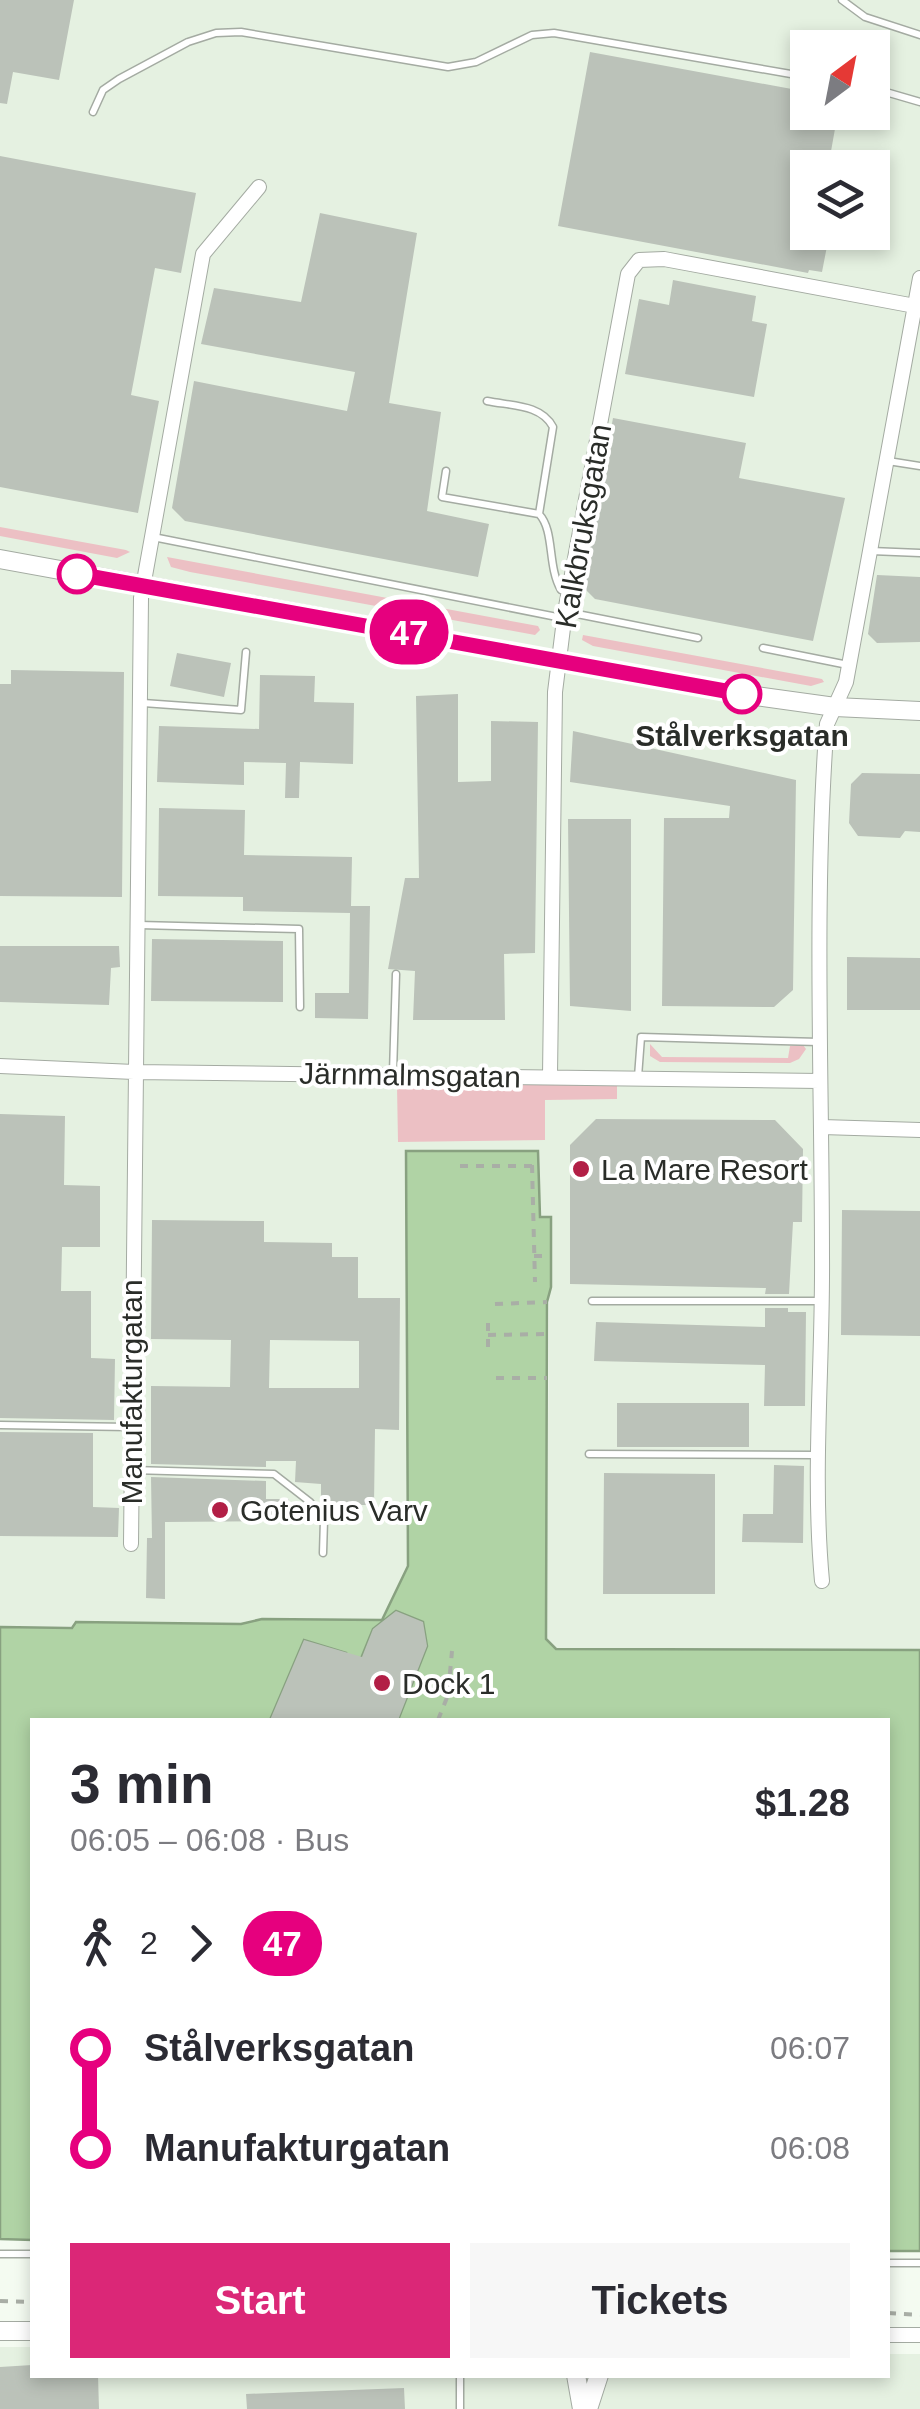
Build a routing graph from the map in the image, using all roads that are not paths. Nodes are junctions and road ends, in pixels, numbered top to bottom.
1 (842, 0) edge
2 (920, 34) edge
3 (790, 74) edge
4 (890, 93) edge
5 (920, 102) edge
6 (93, 112) dead end
7 (260, 187) dead end
8 (920, 278) edge
9 (914, 306) junction
10 (487, 402) dead end
11 (887, 461) junction
12 (920, 466) edge
13 (446, 471) dead end
14 (539, 514) junction
15 (151, 536) junction
16 (870, 550) junction
17 (920, 553) edge
18 (0, 559) edge
19 (144, 584) junction
20 (569, 592) junction
21 (564, 615) junction
22 (698, 638) dead end
23 (764, 648) dead end
24 (246, 652) dead end
25 (560, 659) junction
26 (848, 665) junction
27 (142, 703) junction
28 (835, 707) junction
29 (920, 711) edge
30 (138, 925) junction
31 (396, 974) dead end
32 (300, 1007) dead end
33 (819, 1042) junction
34 (0, 1066) edge
35 (134, 1072) junction
36 (393, 1075) junction
37 (550, 1076) junction
38 (638, 1078) junction
39 (820, 1081) junction
40 (822, 1127) junction
41 (920, 1130) edge
42 (822, 1300) junction
43 (592, 1301) dead end
44 (0, 1425) edge
45 (130, 1427) junction
46 (588, 1454) dead end
47 (818, 1456) junction
48 (130, 1470) junction
49 (131, 1544) dead end
50 (324, 1554) dead end
51 (822, 1581) dead end
52 (0, 2254) edge
53 (30, 2254) edge
54 (890, 2262) edge
55 (920, 2263) edge
56 (0, 2332) edge
57 (30, 2332) edge
58 (890, 2335) edge
59 (920, 2336) edge
60 (460, 2378) edge
61 (577, 2378) edge
62 (597, 2378) edge
63 (460, 2409) edge
64 (585, 2409) edge

1 - 2 lane
3 - 6 lane
4 - 5 lane
7 - 15 street, Manufakturgatan
8 - 9 street
9 - 11 street
9 - 20 street, Kalkbruksgatan
10 - 14 lane
11 - 12 lane
11 - 16 street
13 - 14 lane
14 - 20 lane
15 - 19 street, Manufakturgatan
15 - 21 lane
16 - 17 lane
16 - 26 street
18 - 19 street
19 - 25 street
19 - 27 street, Manufakturgatan
20 - 21 street, Kalkbruksgatan
21 - 22 lane
21 - 25 street, Kalkbruksgatan
23 - 26 lane
24 - 27 lane
25 - 28 street
25 - 37 street, Kalkbruksgatan
26 - 28 street
27 - 30 street, Manufakturgatan
28 - 29 street
28 - 33 street
30 - 32 lane
30 - 35 street, Manufakturgatan
31 - 36 lane
33 - 38 lane
33 - 39 street
34 - 35 street, Järnmalmsgatan
35 - 36 street, Järnmalmsgatan
35 - 45 street, Manufakturgatan
36 - 37 street, Järnmalmsgatan
37 - 38 street, Järnmalmsgatan
38 - 39 street, Järnmalmsgatan
39 - 40 street
40 - 41 street
40 - 42 street
42 - 43 lane
42 - 47 street
44 - 45 lane
45 - 48 street, Manufakturgatan
46 - 47 lane
47 - 51 street
48 - 49 street, Manufakturgatan
48 - 50 lane
52 - 53 lane
54 - 55 lane
56 - 57 street
58 - 59 street
60 - 63 lane
61 - 64 street
62 - 64 street

